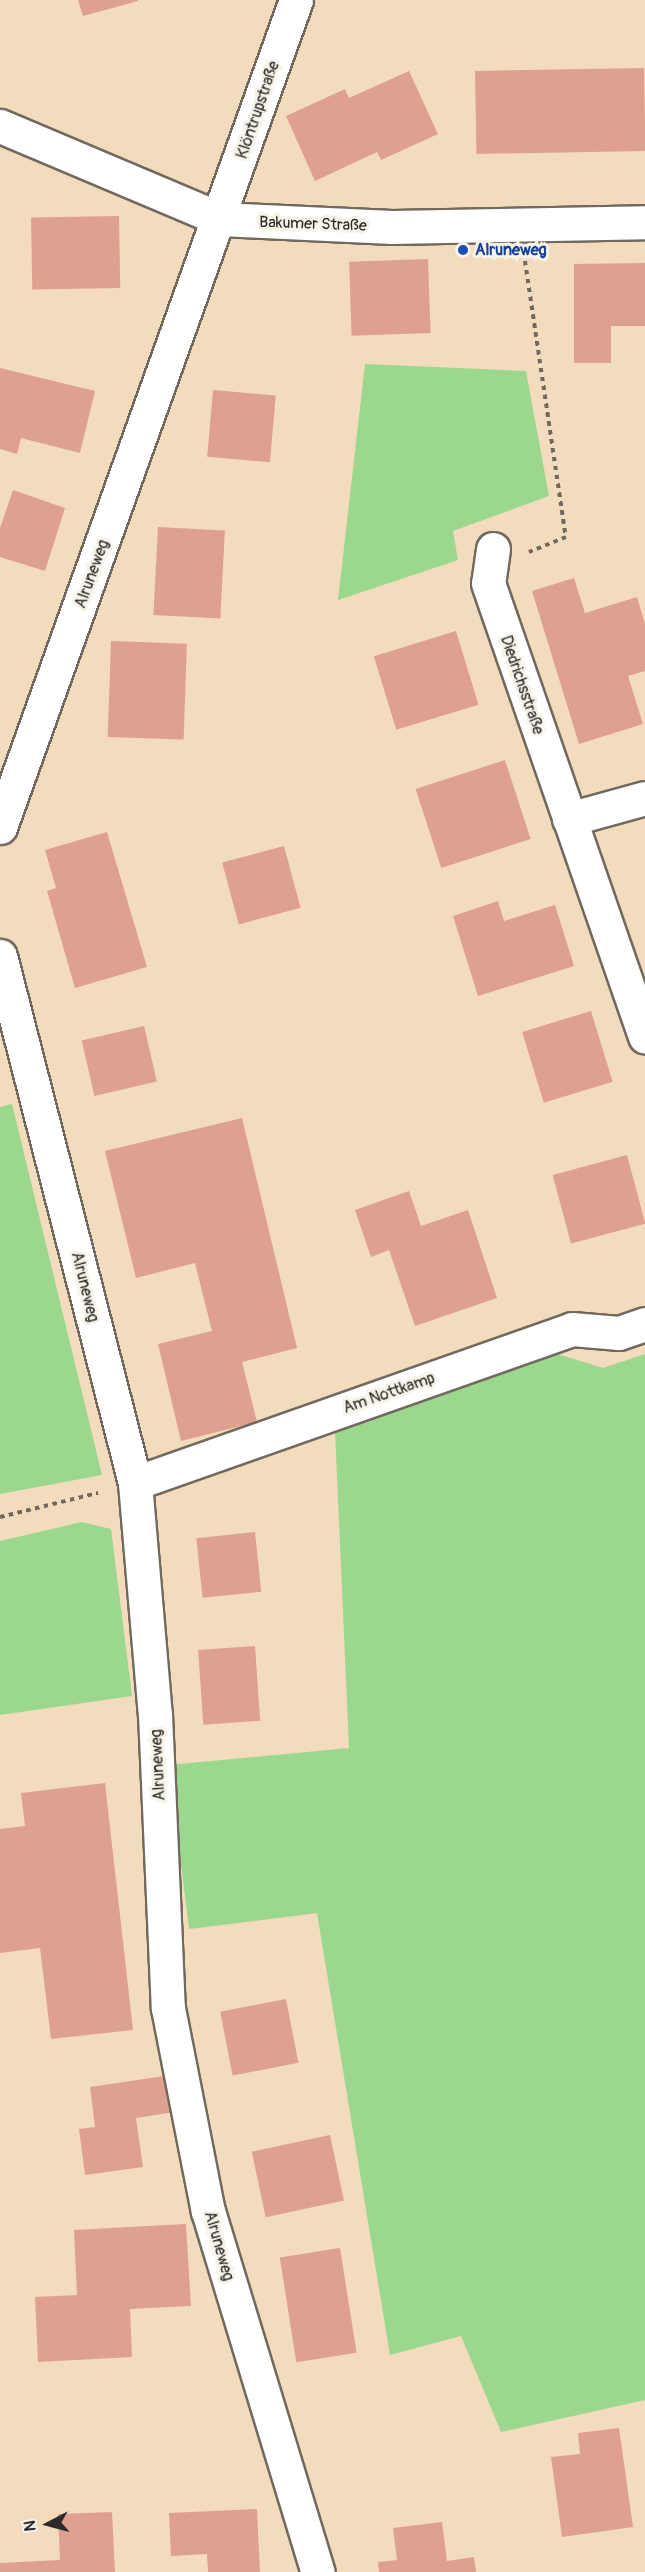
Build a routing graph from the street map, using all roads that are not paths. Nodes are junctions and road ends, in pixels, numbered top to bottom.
1 (296, 0) edge
2 (0, 126) edge
3 (220, 219) junction
4 (645, 222) edge
5 (492, 549) road end
6 (645, 798) edge
7 (569, 819) junction
8 (0, 827) edge
9 (0, 956) edge
10 (645, 1036) edge
11 (645, 1324) edge
12 (135, 1483) junction
13 (318, 2572) edge

1 - 3 street, Klöntrupstraße
2 - 3 street, Bakumer Straße
3 - 4 street, Bakumer Straße
3 - 8 street, Alruneweg
5 - 7 street, Diedrichsstraße
6 - 7 street
7 - 10 street, Diedrichsstraße
9 - 12 street, Alruneweg
11 - 12 street, Am Nottkamp
12 - 13 street, Alruneweg

